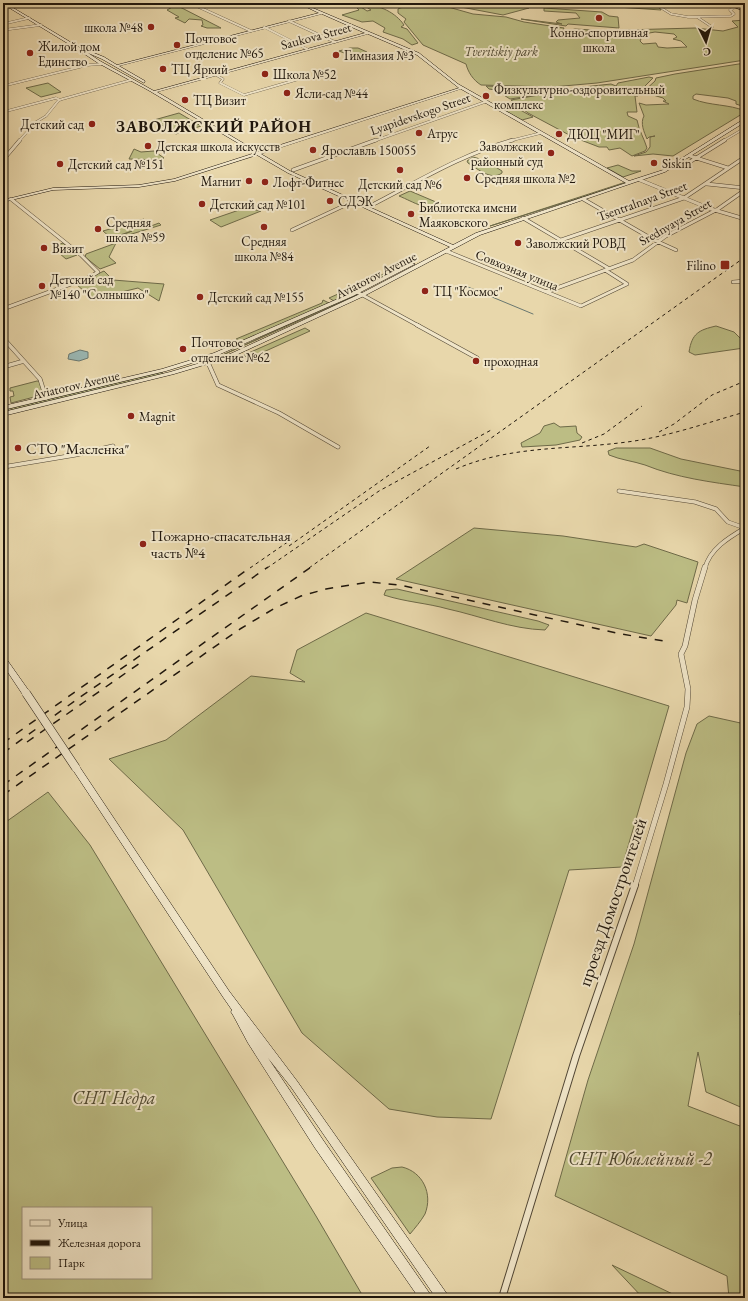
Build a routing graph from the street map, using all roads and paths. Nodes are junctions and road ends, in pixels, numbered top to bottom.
1 (3, 3) edge
2 (144, 3) edge
3 (190, 3) edge
4 (299, 3) edge
5 (591, 3) edge
6 (724, 3) edge
7 (132, 6) dead end
8 (736, 7) junction
9 (745, 10) edge
10 (322, 13) junction
11 (696, 17) junction
12 (29, 18) junction
13 (289, 21) junction
14 (3, 24) edge
15 (41, 25) junction
16 (712, 27) dead end
17 (264, 28) junction
18 (3, 30) edge
19 (251, 31) junction
20 (367, 33) junction
21 (335, 42) junction
22 (307, 49) junction
23 (82, 50) junction
24 (103, 58) junction
25 (95, 60) junction
26 (102, 64) junction
27 (88, 65) junction
28 (116, 66) junction
29 (216, 75) junction
30 (306, 77) dead end
31 (131, 80) junction
32 (147, 84) junction
33 (142, 85) junction
34 (3, 86) edge
35 (461, 88) junction
36 (156, 92) junction
37 (60, 100) junction
38 (485, 102) junction
39 (3, 112) edge
40 (745, 115) edge
41 (745, 120) edge
42 (745, 128) edge
43 (740, 131) junction
44 (541, 133) junction
45 (745, 133) edge
46 (260, 153) junction
47 (690, 156) junction
48 (745, 157) edge
49 (697, 158) junction
50 (3, 160) edge
51 (680, 168) dead end
52 (728, 168) junction
53 (293, 170) junction
54 (648, 173) junction
55 (653, 176) junction
56 (640, 180) junction
57 (627, 182) junction
58 (707, 184) junction
59 (745, 189) edge
60 (583, 198) junction
61 (684, 198) junction
62 (11, 199) junction
63 (3, 201) edge
64 (352, 202) junction
65 (370, 206) junction
66 (714, 210) junction
67 (745, 215) edge
68 (731, 216) junction
69 (523, 218) junction
70 (745, 219) edge
71 (620, 220) junction
72 (745, 223) edge
73 (292, 230) dead end
74 (561, 240) junction
75 (659, 242) junction
76 (452, 245) junction
77 (676, 250) dead end
78 (446, 251) junction
79 (606, 269) junction
80 (745, 281) edge
81 (733, 282) dead end
82 (357, 292) junction
83 (546, 292) junction
84 (362, 295) junction
85 (3, 309) edge
86 (3, 338) edge
87 (476, 358) dead end
88 (24, 361) junction
89 (207, 361) junction
90 (3, 367) edge
91 (46, 398) junction
92 (3, 408) edge
93 (3, 414) edge
94 (113, 446) dead end
95 (338, 447) dead end
96 (3, 467) edge
97 (619, 491) dead end
98 (745, 528) edge
99 (3, 659) edge
100 (226, 994) junction
101 (426, 1298) edge
102 (444, 1298) edge
103 (502, 1298) edge

1 - 12 main road
2 - 7 street
3 - 19 street
4 - 10 main road
5 - 11 street
6 - 8 main road
8 - 9 main road
8 - 11 street
10 - 13 main road
10 - 20 main road
11 - 16 street
12 - 14 street
12 - 15 main road
13 - 17 main road
13 - 21 street
15 - 18 street
15 - 23 main road
17 - 19 main road
17 - 22 street
19 - 28 main road
20 - 21 main road, Saukova Street
20 - 35 main road
21 - 22 main road, Saukova Street
22 - 29 main road, Saukova Street
23 - 24 main road
23 - 25 main road
24 - 25 main road
24 - 28 main road
25 - 26 main road
25 - 27 street
26 - 27 street
26 - 31 main road
27 - 34 street
28 - 32 main road
29 - 30 street
29 - 36 main road, Saukova Street
31 - 33 main road
31 - 37 street
32 - 33 main road
32 - 36 main road
33 - 36 main road
35 - 38 main road
35 - 46 main road
36 - 46 main road
37 - 39 street
37 - 50 street
38 - 44 main road
38 - 53 street, Lyapidevskogo Street
40 - 54 main road, Aviatorov Avenue
41 - 47 main road, Aviatorov Avenue
42 - 43 street
43 - 45 street
43 - 49 street
44 - 57 main road
44 - 65 street
46 - 53 main road
46 - 62 main road
46 - 64 main road
47 - 49 street
47 - 55 main road, Aviatorov Avenue
48 - 52 street, Tsentralnaya Street
49 - 51 street
49 - 52 street
52 - 58 street, Tsentralnaya Street
53 - 65 main road
54 - 55 street
54 - 57 main road, Aviatorov Avenue
55 - 56 main road, Aviatorov Avenue
56 - 57 main road, Aviatorov Avenue
56 - 61 street
57 - 60 main road, Aviatorov Avenue
57 - 76 main road, Aviatorov Avenue
58 - 59 street
58 - 61 street, Tsentralnaya Street
59 - 66 street, Srednyaya Street
60 - 69 main road, Aviatorov Avenue
60 - 71 street
61 - 66 street
61 - 71 street, Tsentralnaya Street
62 - 63 main road
62 - 85 street
64 - 73 street
64 - 76 main road
65 - 76 main road
66 - 68 street
66 - 75 street, Srednyaya Street
67 - 68 street
68 - 70 street
68 - 72 street
69 - 74 street
69 - 76 main road, Aviatorov Avenue
71 - 74 street, Tsentralnaya Street
71 - 75 street
74 - 79 street
75 - 77 street
75 - 79 street, Srednyaya Street
76 - 78 main road, Aviatorov Avenue
76 - 82 main road, Aviatorov Avenue
78 - 83 street, Совхозная улица
78 - 84 main road, Aviatorov Avenue
79 - 83 street, Srednyaya Street
79 - 83 street, Совхозная улица
80 - 81 street
82 - 84 street
82 - 89 main road, Aviatorov Avenue
84 - 87 street
84 - 89 main road, Aviatorov Avenue
86 - 88 street
88 - 90 street
88 - 91 street
89 - 91 main road, Aviatorov Avenue
89 - 93 main road, Aviatorov Avenue
89 - 95 street
91 - 92 main road, Aviatorov Avenue
94 - 96 street
97 - 98 street
98 - 103 street, проезд Домостроителей
99 - 100 main road, bridge
100 - 101 main road
100 - 102 main road

